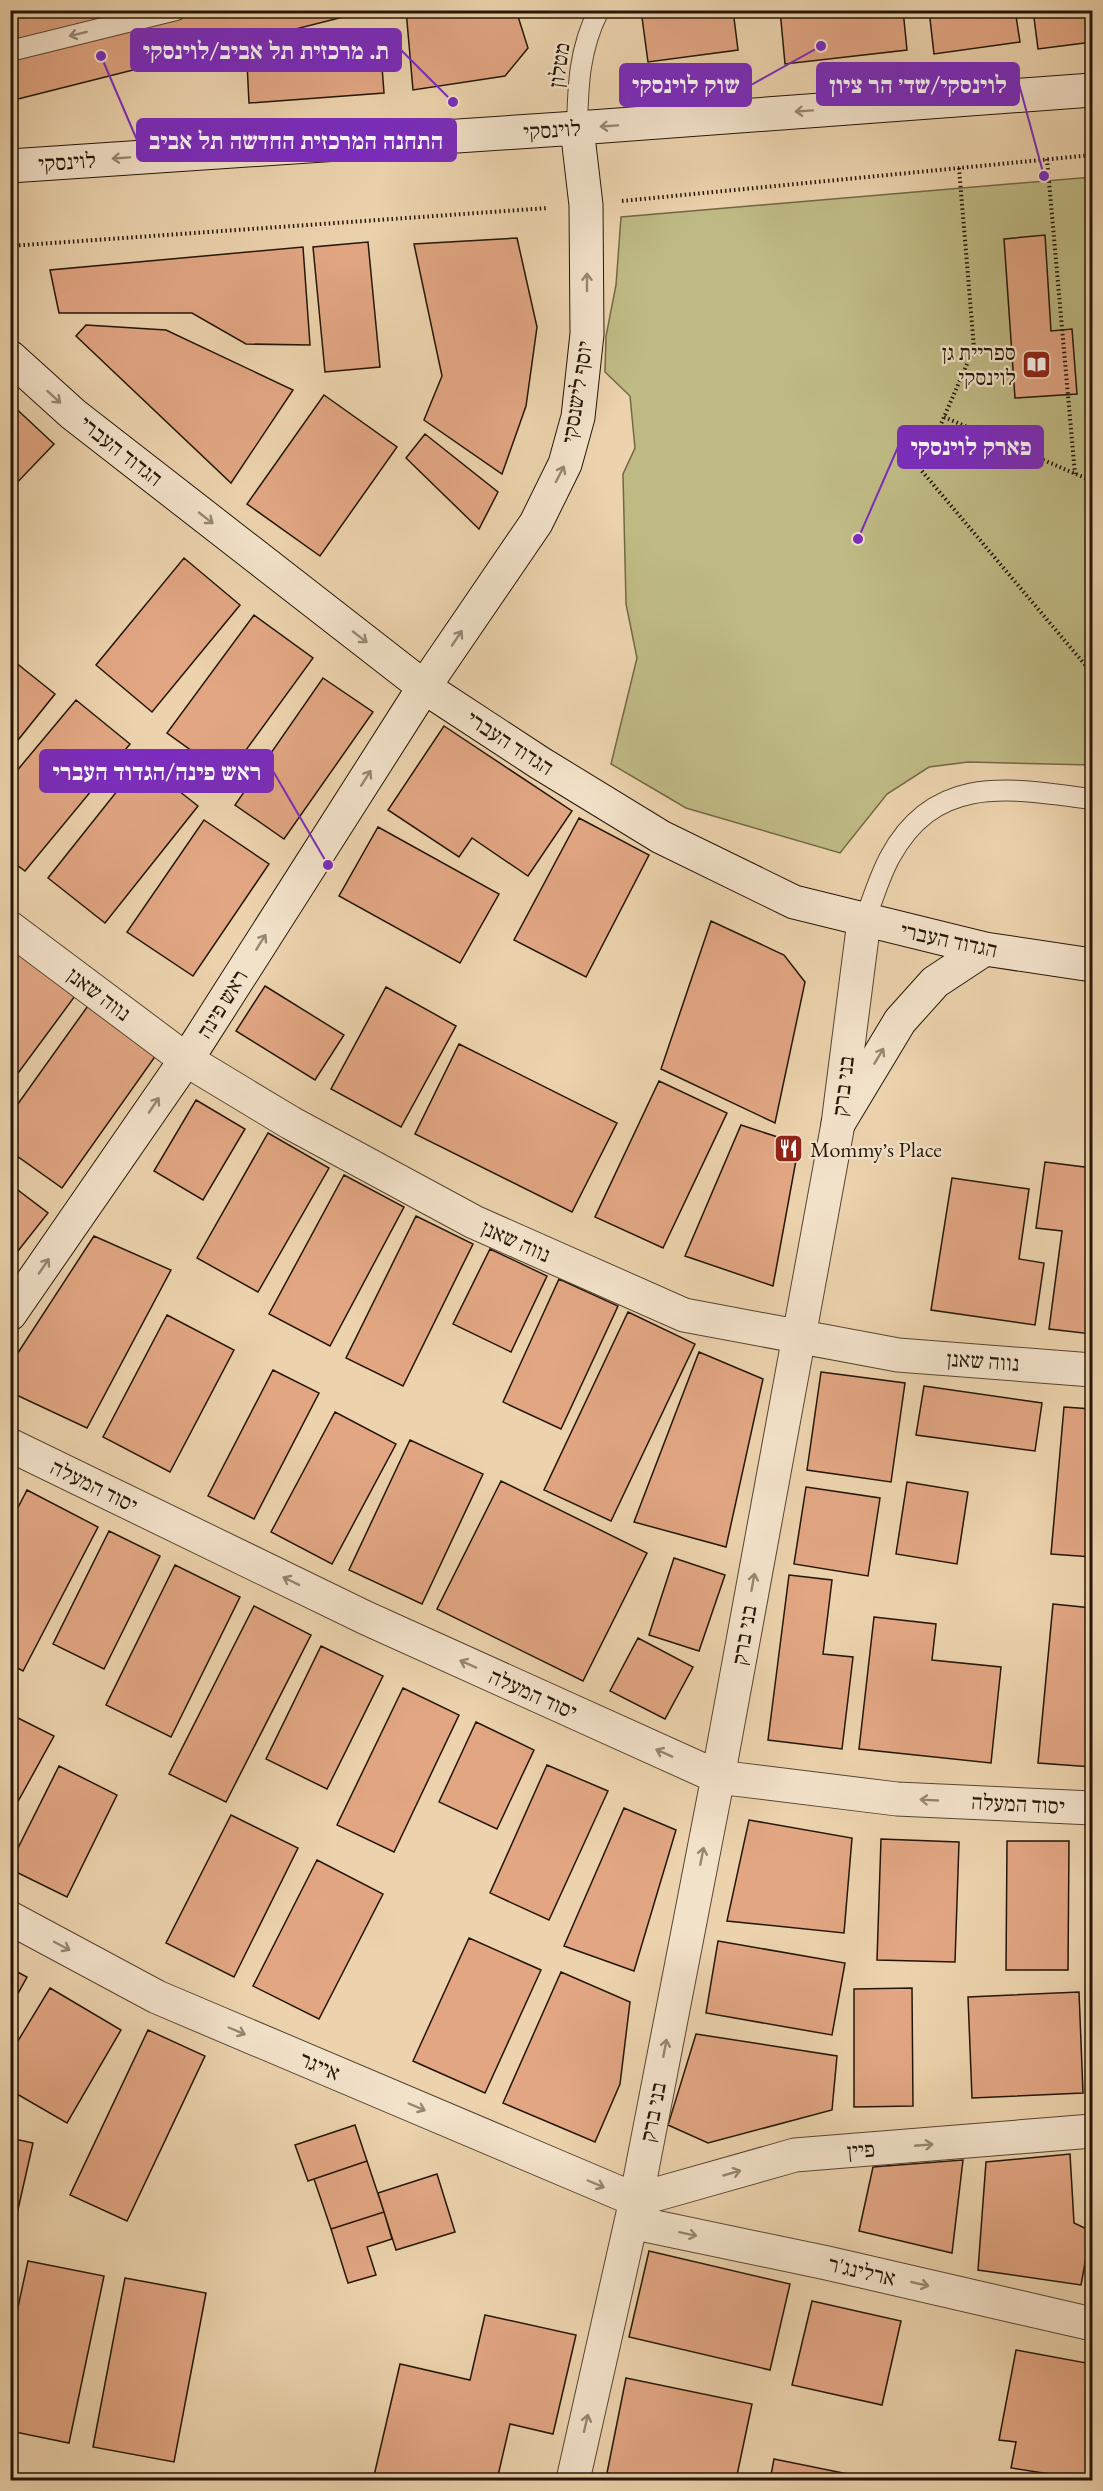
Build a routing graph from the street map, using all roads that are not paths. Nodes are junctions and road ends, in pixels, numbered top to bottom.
1 (176, 10) edge
2 (599, 10) edge
3 (10, 51) edge
4 (1092, 90) edge
5 (577, 128) junction
6 (10, 166) edge
7 (10, 357) edge
8 (424, 687) junction
9 (1092, 800) edge
10 (864, 921) junction
11 (10, 928) edge
12 (985, 949) junction
13 (1092, 965) edge
14 (185, 1059) junction
15 (838, 1124) junction
16 (10, 1314) edge
17 (798, 1337) junction
18 (1092, 1370) edge
19 (10, 1445) edge
20 (718, 1778) junction
21 (1092, 1808) edge
22 (10, 1918) edge
23 (1092, 2131) edge
24 (633, 2211) junction
25 (1092, 2324) edge
26 (573, 2481) edge

1 -> 3 lane
2 - 5 lane, מטלון
4 -> 5 street, לוינסקי
5 -> 6 street, לוינסקי
8 -> 5 street, יוסף לישנסקי
7 -> 8 street, הגדוד העברי
8 - 10 street, הגדוד העברי
14 -> 8 street, ראש פינה
9 - 10 lane, בני ברק
10 - 12 street, הגדוד העברי
10 - 15 street, בני ברק
11 - 14 street, נווה שאנן
12 - 13 street, הגדוד העברי
15 -> 12 street
16 -> 14 street, ראש פינה
14 - 17 street, נווה שאנן
15 - 17 street, בני ברק
17 - 18 street, נווה שאנן
20 -> 17 street, בני ברק
20 -> 19 street, יסוד המעלה
21 -> 20 street, יסוד המעלה
24 -> 20 street, בני ברק
22 -> 24 street, אייגר
24 -> 23 street, פיין
24 -> 25 street, ארלינג'ר
26 -> 24 street, בני ברק

